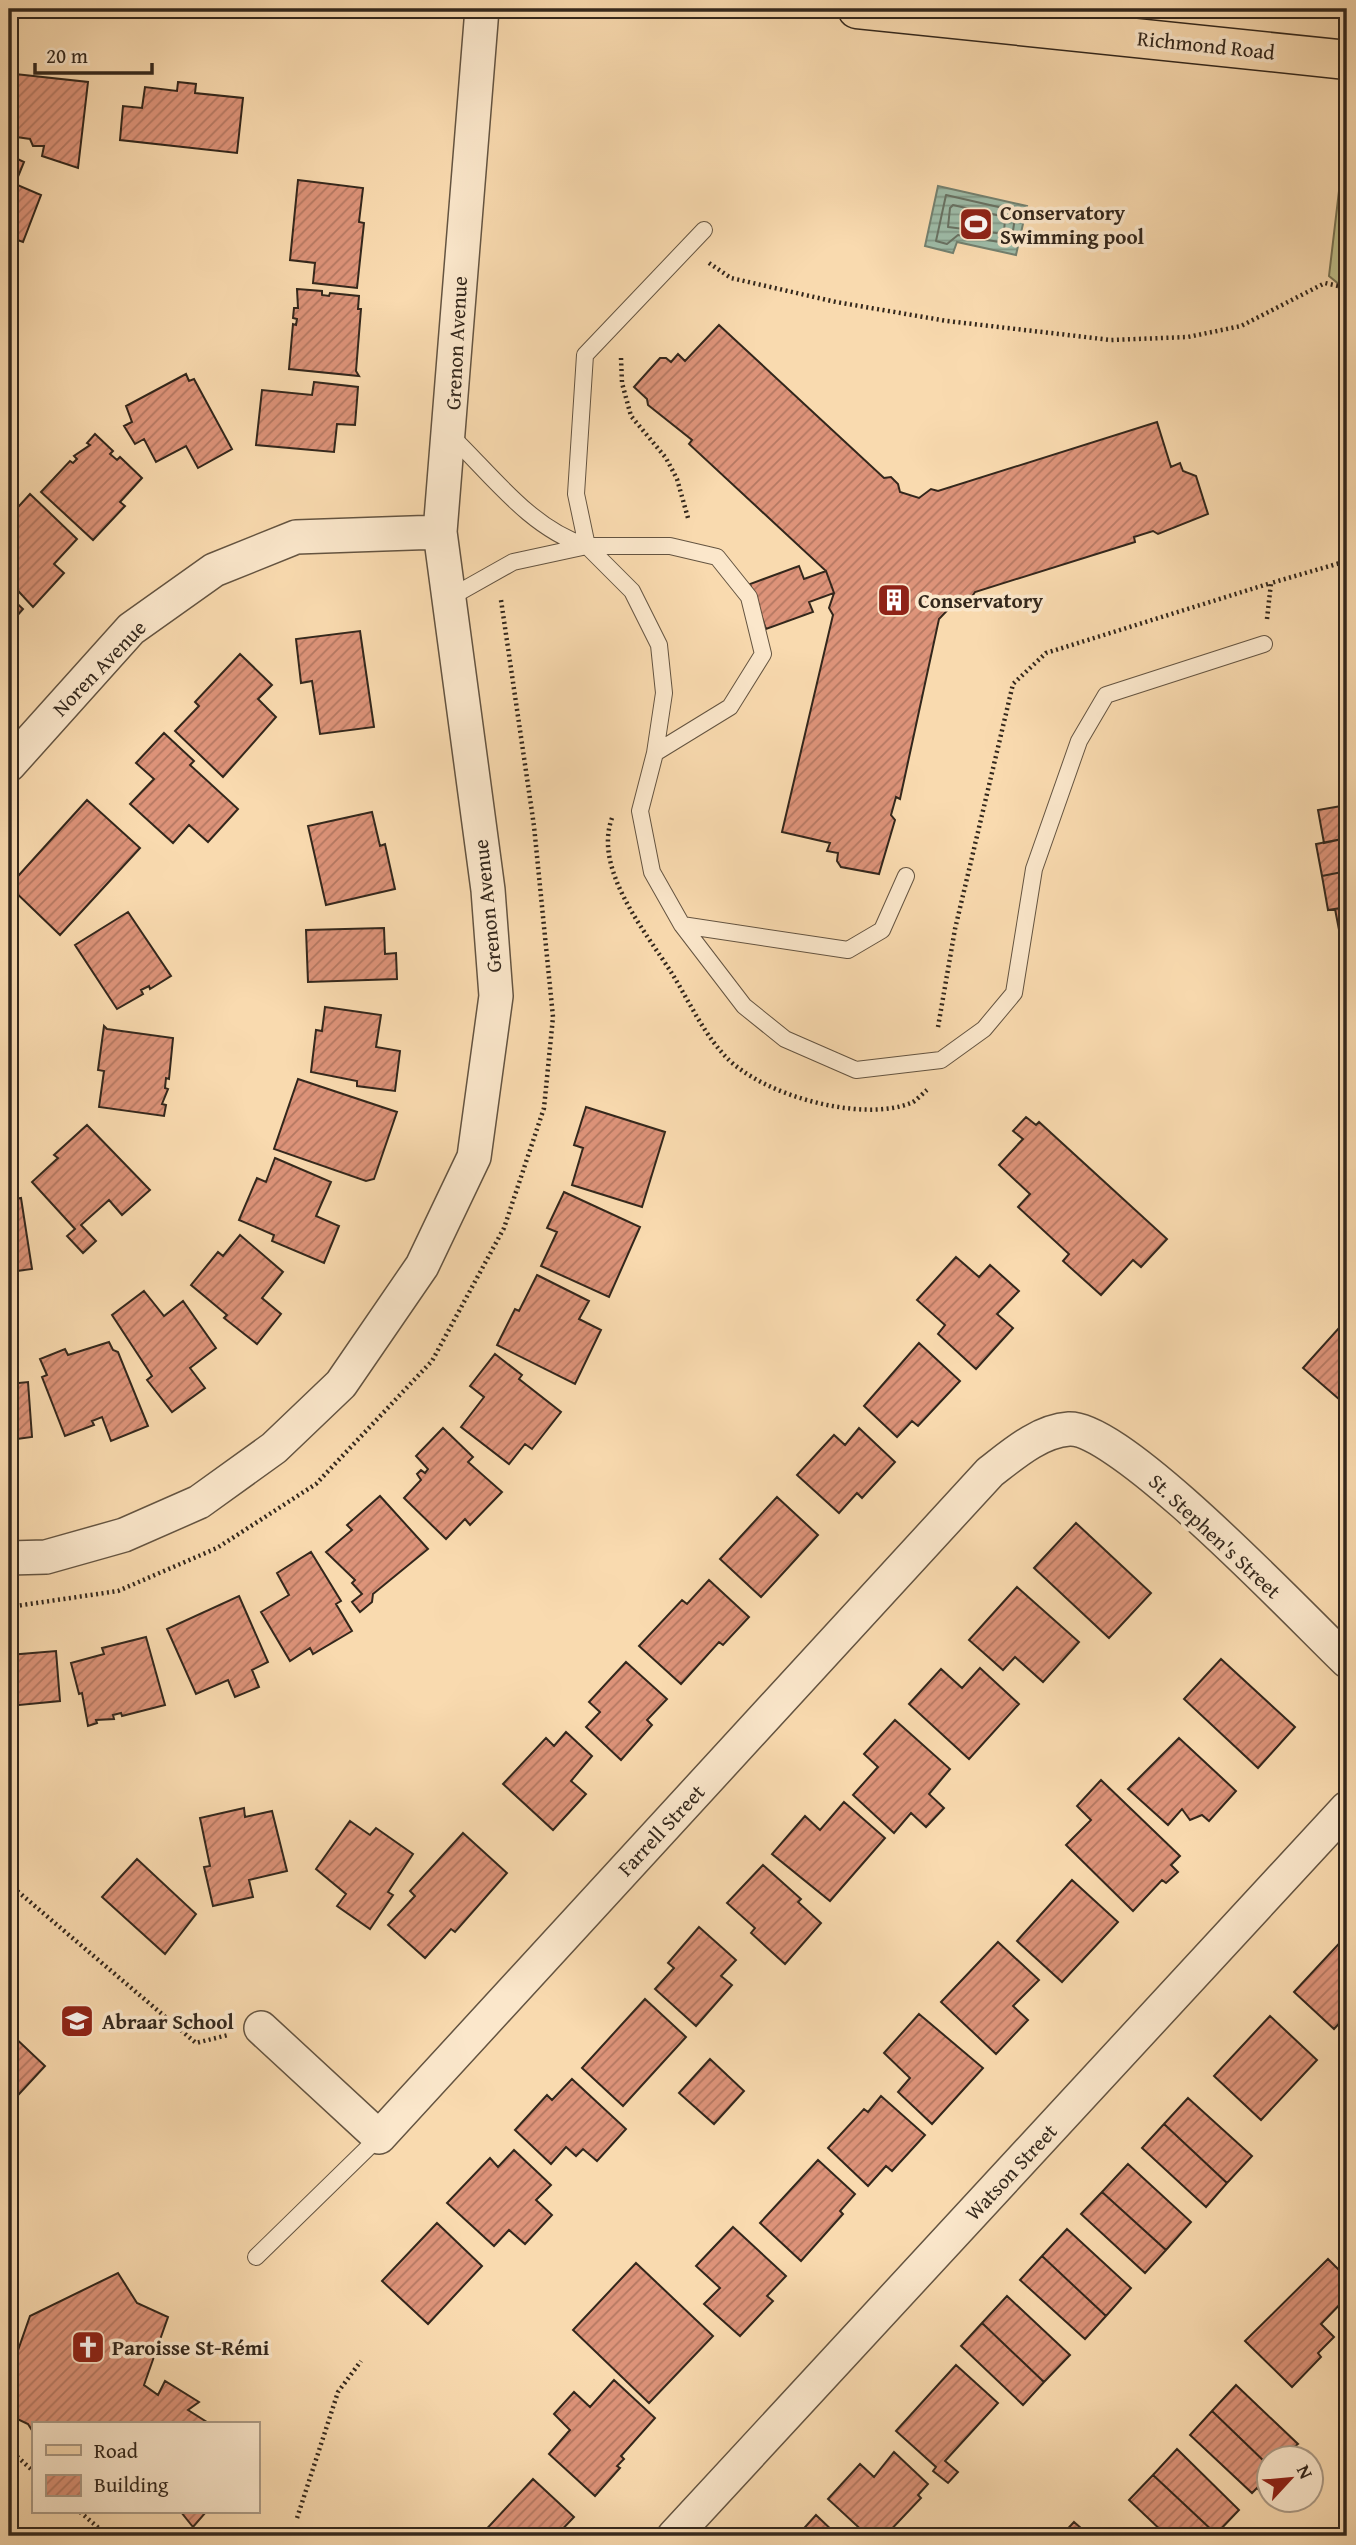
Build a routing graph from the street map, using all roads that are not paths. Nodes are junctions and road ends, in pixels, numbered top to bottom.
1 (482, 9) edge
2 (857, 9) edge
3 (1347, 60) edge
4 (704, 230) dead end
5 (450, 435) junction
6 (440, 532) junction
7 (587, 546) junction
8 (449, 598) junction
9 (1264, 644) road end
10 (655, 753) junction
11 (9, 765) edge
12 (906, 876) dead end
13 (682, 925) junction
14 (1070, 1429) joint
15 (9, 1558) edge
16 (1347, 1661) edge
17 (1347, 1808) edge
18 (261, 2028) road end
19 (379, 2137) junction
20 (256, 2257) dead end
21 (674, 2536) edge

1 - 5 street, Grenon Avenue
2 - 3 main road, Richmond Road
4 - 7 lane
5 - 6 street, Grenon Avenue
5 - 7 lane
6 - 8 street, Grenon Avenue
6 - 11 street, Noren Avenue
7 - 8 lane
7 - 10 lane
7 - 10 lane
8 - 15 street, Grenon Avenue
9 - 13 lane
10 - 13 lane
12 - 13 lane
14 - 16 street, St. Stephen's Street
14 - 19 street, Farrell Street
17 - 21 street, Watson Street
18 - 19 street
19 - 20 lane

